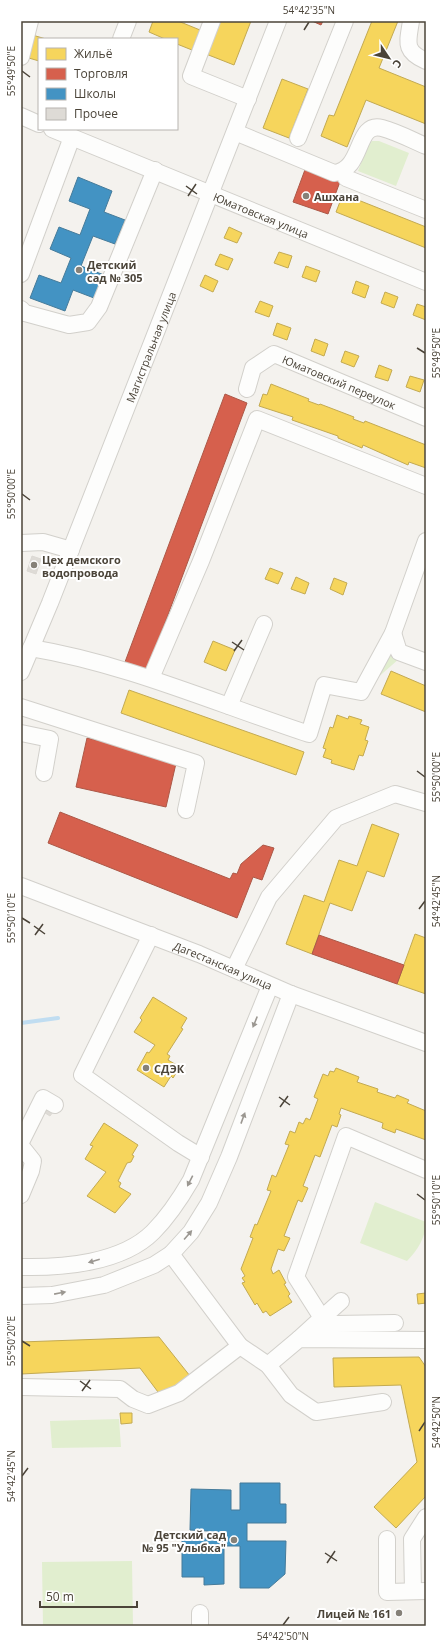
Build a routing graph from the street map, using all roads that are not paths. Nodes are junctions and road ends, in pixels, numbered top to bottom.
1 (30, 21) edge
2 (128, 21) edge
3 (212, 21) edge
4 (278, 21) edge
5 (345, 21) edge
6 (411, 21) edge
7 (121, 38) edge
8 (21, 57) edge
9 (426, 61) edge
10 (248, 99) junction
11 (21, 116) edge
12 (38, 124) edge
13 (54, 130) edge
14 (235, 132) junction
15 (72, 137) junction
16 (298, 138) dead end
17 (426, 146) edge
18 (155, 170) junction
19 (346, 178) dead end
20 (211, 193) junction
21 (426, 210) edge
22 (21, 274) edge
23 (426, 282) edge
24 (21, 309) edge
25 (246, 389) dead end
26 (426, 418) edge
27 (426, 486) edge
28 (426, 541) edge
29 (21, 543) edge
30 (71, 550) junction
31 (264, 624) dead end
32 (393, 633) junction
33 (31, 648) junction
34 (426, 662) edge
35 (21, 672) edge
36 (151, 678) junction
37 (229, 706) junction
38 (21, 707) edge
39 (21, 733) edge
40 (44, 773) dead end
41 (426, 803) edge
42 (186, 810) dead end
43 (21, 886) edge
44 (151, 935) junction
45 (234, 968) junction
46 (270, 986) junction
47 (291, 994) junction
48 (426, 1043) edge
49 (55, 1104) dead end
50 (21, 1142) edge
51 (21, 1146) edge
52 (201, 1157) junction
53 (426, 1170) edge
54 (21, 1195) edge
55 (171, 1254) junction
56 (21, 1267) edge
57 (21, 1296) edge
58 (341, 1301) dead end
59 (322, 1318) junction
60 (395, 1323) dead end
61 (299, 1339) junction
62 (315, 1339) junction
63 (426, 1340) edge
64 (240, 1346) junction
65 (268, 1365) junction
66 (21, 1387) edge
67 (382, 1402) dead end
68 (426, 1517) edge
69 (387, 1539) dead end
70 (420, 1591) edge

1 - 8 street
2 - 7 street
3 - 10 street
4 - 10 street, Магистральная улица
5 - 16 street
6 - 9 street
10 - 14 street, Магистральная улица
11 - 12 street
13 - 15 street, Юматовская улица
14 - 17 street
14 - 20 street, Магистральная улица
15 - 18 street, Юматовская улица
15 - 22 street
18 - 20 street, Юматовская улица
18 - 24 street
19 - 21 street
20 - 23 street, Юматовская улица
20 - 30 street, Магистральная улица
25 - 26 street, Юматовский переулок
27 - 36 street
28 - 32 street
29 - 30 street
30 - 33 street, Магистральная улица
31 - 37 street
32 - 34 street
32 - 37 street
33 - 35 street, Магистральная улица
33 - 36 street
36 - 37 street
38 - 42 street
39 - 40 street
41 - 45 street
43 - 44 street, Дагестанская улица
44 - 45 street, Дагестанская улица
44 - 52 street
45 - 46 street, Дагестанская улица
46 - 47 street, Дагестанская улица
46 -> 52 street
47 - 48 street, Дагестанская улица
55 -> 47 street
49 - 50 street
51 - 54 street
52 -> 56 street
53 - 59 street
57 -> 55 street
55 - 64 street
58 - 59 street
59 - 61 street
60 - 62 street
61 - 62 street
61 - 65 street
62 - 63 street
64 - 65 street
64 - 66 street
65 - 67 street
68 - 70 street
69 - 70 street

